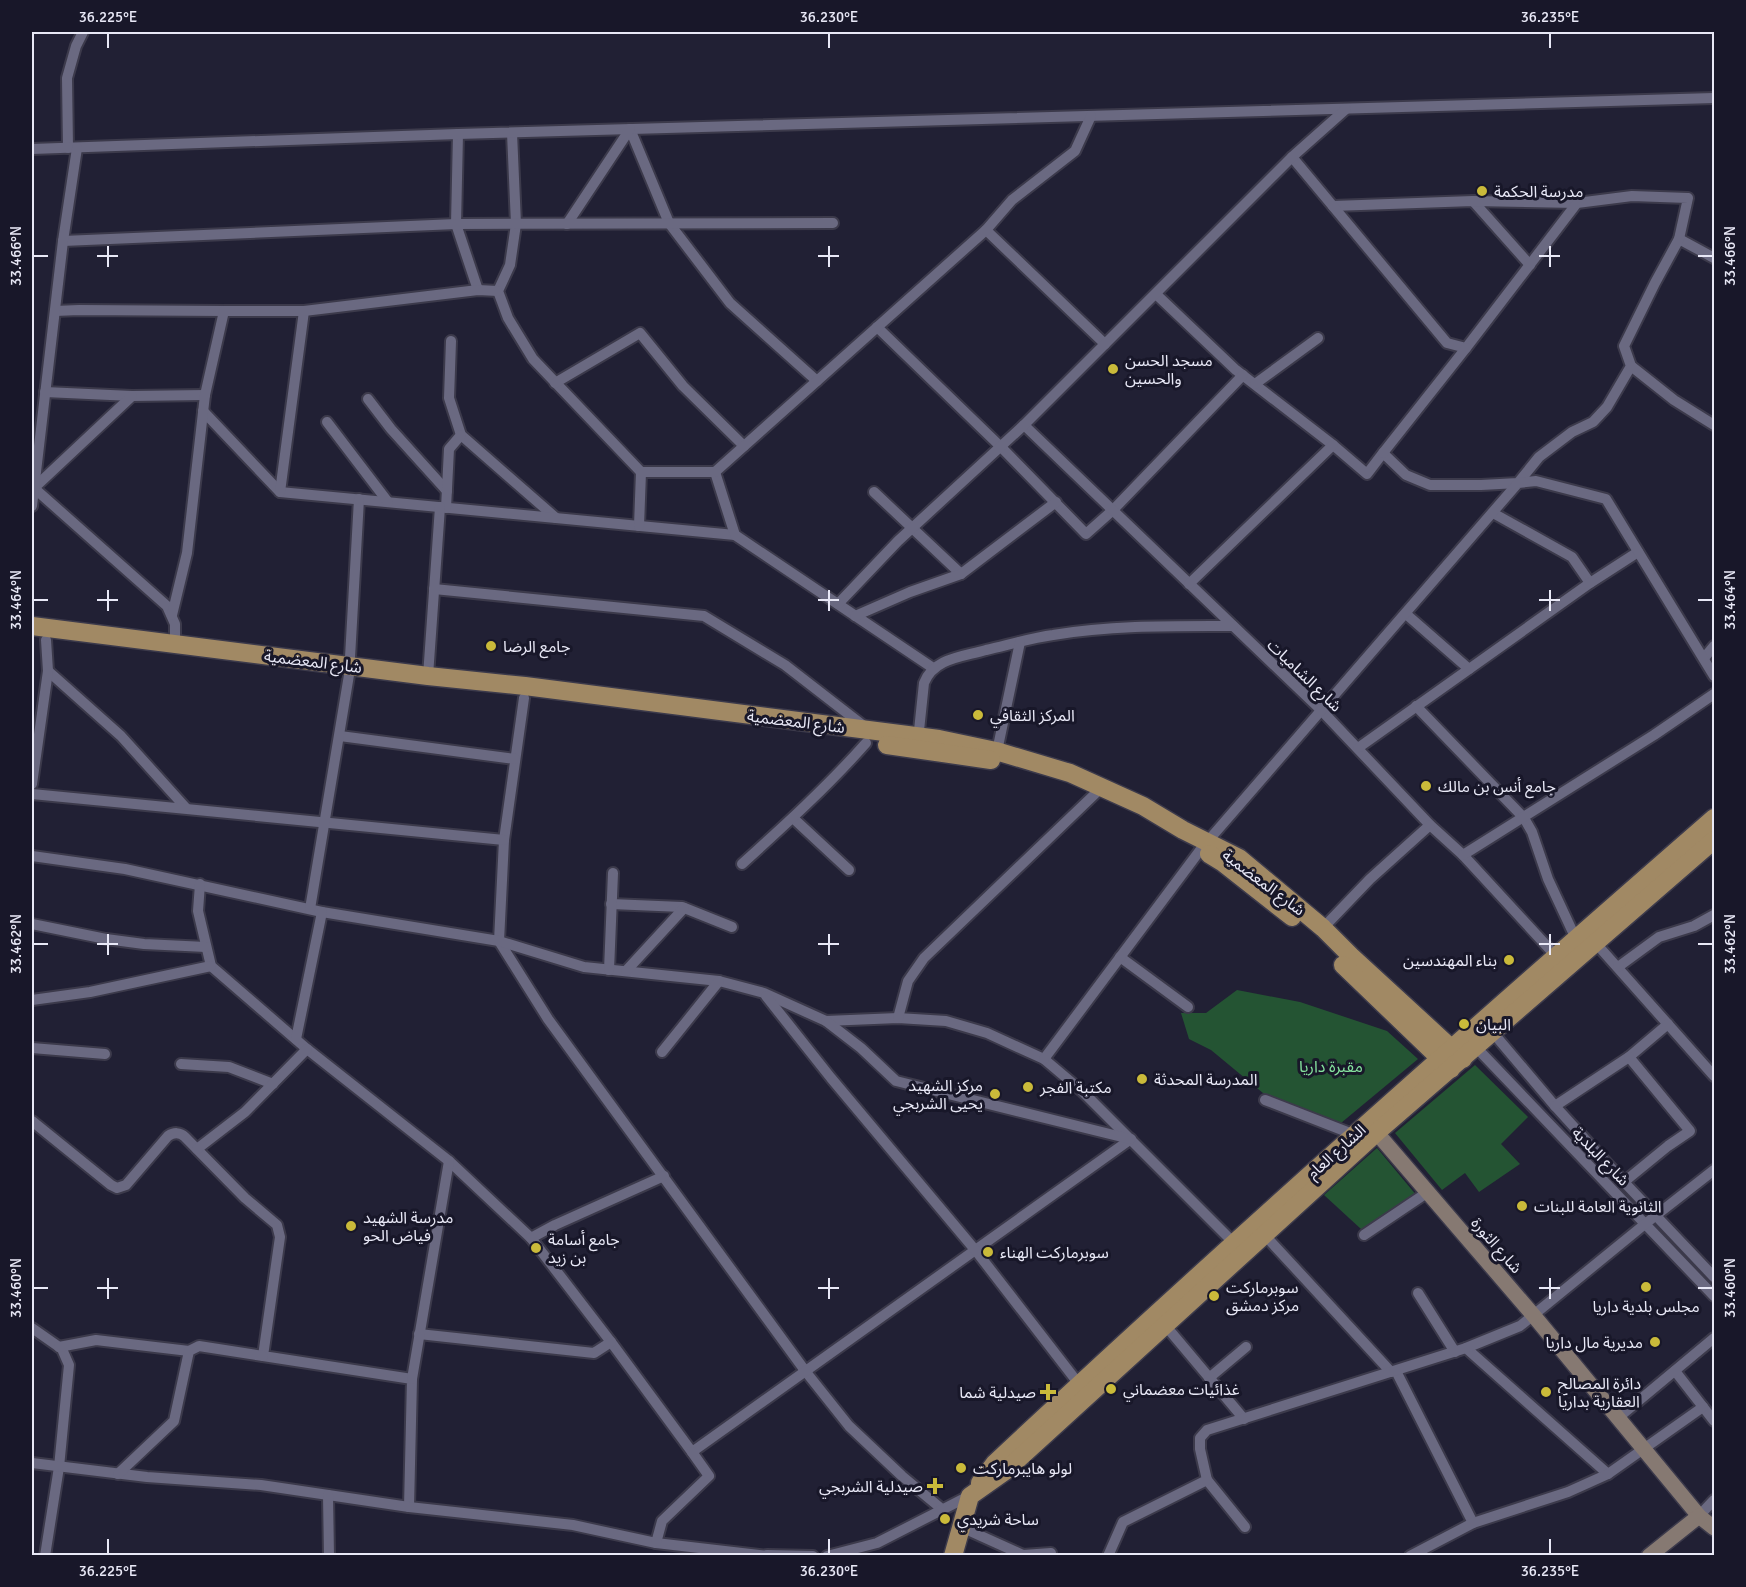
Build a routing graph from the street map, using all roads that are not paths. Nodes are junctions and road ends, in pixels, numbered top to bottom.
1 (83, 32) edge
2 (1714, 98) edge
3 (1346, 109) junction
4 (1091, 116) junction
5 (630, 129) junction
6 (512, 133) junction
7 (458, 134) junction
8 (72, 148) junction
9 (32, 149) edge
10 (1292, 157) junction
11 (1473, 201) junction
12 (1577, 203) junction
13 (1333, 206) junction
14 (669, 223) junction
15 (833, 223) dead end
16 (456, 224) junction
17 (516, 224) junction
18 (567, 224) junction
19 (986, 230) junction
20 (1679, 239) junction
21 (63, 242) junction
22 (1714, 258) edge
23 (1530, 265) junction
24 (478, 291) junction
25 (498, 291) junction
26 (1156, 294) junction
27 (55, 311) junction
28 (224, 311) junction
29 (304, 311) junction
30 (877, 327) junction
31 (1318, 338) dead end
32 (451, 341) dead end
33 (1105, 344) junction
34 (1466, 348) junction
35 (1631, 366) junction
36 (1243, 375) junction
37 (817, 381) junction
38 (555, 382) junction
39 (1255, 384) junction
40 (45, 393) junction
41 (205, 395) junction
42 (132, 396) junction
43 (368, 399) dead end
44 (203, 411) junction
45 (327, 422) dead end
46 (1024, 425) junction
47 (1714, 425) edge
48 (461, 435) junction
49 (1333, 445) junction
50 (744, 446) junction
51 (1000, 447) junction
52 (1383, 453) junction
53 (641, 472) junction
54 (715, 472) junction
55 (1518, 483) junction
56 (34, 488) junction
57 (447, 491) junction
58 (280, 492) junction
59 (874, 492) dead end
60 (359, 499) junction
61 (388, 502) junction
62 (1056, 502) junction
63 (32, 506) edge
64 (443, 507) junction
65 (1113, 510) junction
66 (1492, 513) junction
67 (556, 518) junction
68 (639, 526) junction
69 (912, 528) junction
70 (735, 535) junction
71 (1638, 552) junction
72 (961, 574) junction
73 (1590, 583) junction
74 (1189, 584) junction
75 (434, 589) junction
76 (838, 604) junction
77 (1406, 614) junction
78 (172, 615) junction
79 (855, 616) junction
80 (32, 626) edge
81 (1233, 626) junction
82 (39, 639) edge
83 (1020, 642) junction
84 (175, 644) junction
85 (1714, 646) edge
86 (1704, 658) junction
87 (933, 668) junction
88 (1469, 669) junction
89 (350, 670) junction
90 (48, 671) junction
91 (428, 676) junction
92 (1714, 676) edge
93 (524, 692) junction
94 (1714, 694) edge
95 (1416, 705) junction
96 (1322, 711) junction
97 (340, 736) junction
98 (868, 737) junction
99 (917, 743) junction
100 (1358, 748) junction
101 (996, 756) junction
102 (515, 759) junction
103 (32, 784) edge
104 (1097, 792) junction
105 (32, 794) edge
106 (186, 808) junction
107 (793, 818) junction
108 (1524, 818) junction
109 (1714, 819) edge
110 (325, 823) junction
111 (1430, 825) junction
112 (504, 840) junction
113 (1714, 840) edge
114 (1204, 846) junction
115 (1463, 855) junction
116 (32, 856) edge
117 (742, 864) dead end
118 (849, 870) dead end
119 (613, 873) dead end
120 (200, 884) junction
121 (611, 904) junction
122 (684, 908) junction
123 (310, 909) junction
124 (321, 912) junction
125 (1713, 919) edge
126 (32, 924) edge
127 (732, 927) dead end
128 (1323, 928) junction
129 (1584, 938) junction
130 (499, 941) junction
131 (206, 947) junction
132 (1556, 956) junction
133 (1120, 957) junction
134 (211, 966) junction
135 (1618, 967) junction
136 (609, 970) junction
137 (626, 971) junction
138 (719, 981) junction
139 (764, 993) junction
140 (32, 1000) edge
141 (1188, 1006) dead end
142 (898, 1018) junction
143 (826, 1021) junction
144 (1668, 1024) junction
145 (1488, 1027) junction
146 (296, 1039) junction
147 (32, 1047) edge
148 (307, 1049) junction
149 (1506, 1049) junction
150 (662, 1052) dead end
151 (1458, 1053) junction
152 (105, 1054) dead end
153 (1629, 1057) junction
154 (1044, 1059) junction
155 (1489, 1062) junction
156 (181, 1064) dead end
157 (1714, 1076) edge
158 (273, 1084) junction
159 (1265, 1100) dead end
160 (1555, 1106) junction
161 (32, 1121) edge
162 (1367, 1130) junction
163 (1131, 1140) junction
164 (197, 1149) junction
165 (449, 1161) junction
166 (1714, 1170) edge
167 (664, 1176) junction
168 (1624, 1182) junction
169 (1428, 1192) junction
170 (1656, 1216) junction
171 (1645, 1224) junction
172 (1260, 1230) junction
173 (1364, 1235) dead end
174 (531, 1238) junction
175 (1239, 1248) junction
176 (976, 1251) junction
177 (1714, 1277) edge
178 (1418, 1293) dead end
179 (1714, 1296) edge
180 (1534, 1316) junction
181 (1165, 1325) junction
182 (32, 1328) edge
183 (419, 1334) junction
184 (1714, 1338) edge
185 (611, 1342) junction
186 (59, 1347) junction
187 (1246, 1347) dead end
188 (1461, 1350) junction
189 (189, 1351) junction
190 (263, 1356) junction
191 (1675, 1371) junction
192 (807, 1372) junction
193 (1394, 1372) junction
194 (1209, 1378) junction
195 (412, 1379) junction
196 (1083, 1390) junction
197 (1703, 1407) junction
198 (1618, 1418) junction
199 (1244, 1419) junction
200 (1714, 1421) edge
201 (1645, 1449) junction
202 (692, 1452) junction
203 (32, 1463) edge
204 (59, 1467) junction
205 (117, 1474) junction
206 (1608, 1474) junction
207 (1207, 1480) junction
208 (328, 1495) junction
209 (970, 1496) junction
210 (1714, 1500) edge
211 (409, 1507) junction
212 (943, 1510) junction
213 (1699, 1516) junction
214 (1473, 1523) junction
215 (961, 1527) junction
216 (1245, 1527) dead end
217 (1714, 1528) edge
218 (656, 1543) junction
219 (717, 1550) junction
220 (768, 1555) edge
221 (1052, 1555) edge
222 (45, 1556) edge
223 (329, 1556) edge
224 (699, 1556) edge
225 (813, 1556) edge
226 (827, 1556) edge
227 (953, 1556) edge
228 (1108, 1556) edge
229 (1410, 1556) edge
230 (1649, 1556) edge

1 - 8 street
2 - 3 street
3 - 4 street
3 - 10 street
4 - 5 street
4 - 19 street
5 - 6 street
5 - 14 street
5 - 18 street
6 - 7 street
6 - 17 street
7 - 8 street
7 - 16 street
8 - 9 street
8 - 21 street
10 - 13 street
10 - 26 street
11 - 12 street
11 - 13 street
11 - 23 street
12 - 20 street
12 - 23 street
13 - 34 street
14 - 15 street
14 - 18 street
14 - 37 street
16 - 17 street
16 - 21 street
16 - 24 street
17 - 18 street
17 - 25 street
19 - 30 street
19 - 33 street
20 - 22 street
20 - 35 street
21 - 27 street
23 - 34 street
24 - 25 street
24 - 29 street
25 - 38 street
26 - 33 street
26 - 36 street
27 - 28 street
27 - 40 street
28 - 29 street
28 - 41 street
29 - 58 street
30 - 37 street
30 - 51 street
31 - 39 street
32 - 48 street
33 - 46 street
34 - 52 street
35 - 47 street
35 - 55 street
36 - 39 street
36 - 65 street
37 - 50 street
38 - 50 street
38 - 53 street
39 - 49 street
40 - 42 street
40 - 56 street
41 - 42 street
41 - 44 street
42 - 56 street
43 - 57 street
44 - 58 street
44 - 78 street
45 - 61 street
46 - 51 street
46 - 65 street, شارع الشاميات
48 - 57 street
48 - 67 street
49 - 52 street
49 - 74 street
50 - 54 street
51 - 62 street
51 - 69 street
52 - 55 street
53 - 54 street
53 - 68 street
54 - 70 street
55 - 66 street
55 - 71 street
56 - 63 street
56 - 78 street
57 - 64 street
58 - 60 street
59 - 69 street
60 - 61 street
60 - 89 street
61 - 64 street
62 - 65 street
62 - 72 street
64 - 67 street
64 - 75 street
65 - 74 street, شارع الشاميات
66 - 73 street
66 - 77 street
67 - 68 street
68 - 70 street
69 - 72 street
69 - 76 street
70 - 76 street
71 - 73 street
71 - 86 street
72 - 79 street
73 - 88 street
74 - 81 street, شارع الشاميات
75 - 91 street
75 - 98 street
76 - 79 street
77 - 88 street
77 - 96 street
78 - 84 street
79 - 87 street
80 - 84 main road, شارع المعضمية
81 - 83 street
81 - 96 street, شارع الشاميات
82 - 89 main road, شارع المعضمية
82 - 90 street
83 - 87 street
83 - 101 street
84 - 89 main road, شارع المعضمية
85 - 86 street
86 - 92 street
87 - 99 street
88 - 95 street
89 - 91 main road, شارع المعضمية
89 - 93 main road, شارع المعضمية
89 - 97 street
90 - 103 street
90 - 106 street
91 - 93 main road, شارع المعضمية
93 - 98 main road, شارع المعضمية
93 - 102 street
94 - 108 street
95 - 100 street
95 - 108 street
96 - 100 street, شارع الشاميات
96 - 114 street
97 - 102 street
97 - 110 street
98 - 99 main road, شارع المعضمية
98 - 107 street
99 - 101 main road, شارع المعضمية
100 - 111 street, شارع الشاميات
101 - 104 main road, شارع المعضمية
101 - 114 main road, شارع المعضمية
102 - 112 street
104 - 114 main road, شارع المعضمية
104 - 142 street
105 - 106 street
106 - 110 street
107 - 117 street
107 - 118 street
108 - 115 street
108 - 129 street
109 - 129 main road, الشارع العام
110 - 112 street
110 - 123 street
111 - 115 street, شارع الشاميات
111 - 128 street
112 - 130 street
113 - 129 main road, الشارع العام
114 - 128 main road, شارع المعضمية
114 - 133 street
114 - 151 main road, شارع المعضمية
115 - 132 street, شارع الشاميات
116 - 120 street
119 - 121 street
120 - 123 street
120 - 131 street
121 - 122 street
121 - 136 street
122 - 127 street
122 - 137 street
123 - 124 street
124 - 130 street
124 - 146 street
125 - 135 street
126 - 131 street
128 - 151 main road, شارع المعضمية
129 - 132 main road, الشارع العام
129 - 135 street
129 - 145 main road, الشارع العام
130 - 136 street
130 - 167 street
131 - 134 street
132 - 145 main road, الشارع العام
133 - 141 street
133 - 154 street
134 - 140 street
134 - 146 street
135 - 144 street
136 - 137 street
137 - 138 street
138 - 139 street
138 - 150 street
139 - 143 street
139 - 176 street
142 - 143 street
142 - 154 street
143 - 163 street
144 - 153 street
144 - 157 street
145 - 149 street, شارع البلدية
145 - 151 main road, الشارع العام
146 - 148 street
147 - 152 street
148 - 158 street
148 - 165 street
149 - 155 street
149 - 160 street, شارع البلدية
151 - 155 street, شارع البلدية
151 - 162 main road, الشارع العام
153 - 160 street
153 - 168 street
154 - 163 street
155 - 171 street, شارع البلدية
156 - 158 street
158 - 164 street
159 - 162 street
160 - 168 street, شارع البلدية
161 - 164 street
162 - 169 main road, شارع الثورة
162 - 172 main road, الشارع العام
163 - 175 street
163 - 176 street
164 - 190 street
165 - 174 street
165 - 183 street
166 - 170 street
167 - 174 street
167 - 192 street
168 - 170 street, شارع البلدية
169 - 173 street
169 - 180 main road, شارع الثورة
170 - 171 street
170 - 177 street, شارع البلدية
171 - 179 street, شارع البلدية
171 - 180 street
172 - 175 main road, الشارع العام
172 - 193 street
174 - 185 street
175 - 181 main road
175 - 196 main road, الشارع العام
176 - 192 street
176 - 196 street
178 - 188 street
180 - 188 street
180 - 198 main road, شارع الثورة
181 - 194 street
181 - 196 main road
182 - 186 street
183 - 185 street
183 - 195 street
184 - 191 street
185 - 202 street
186 - 189 street
186 - 204 street
187 - 194 street
188 - 193 street
188 - 206 street
189 - 190 street
189 - 205 street
190 - 195 street
191 - 197 street
191 - 198 street
192 - 202 street
192 - 212 street
193 - 199 street
193 - 214 street
194 - 199 street
195 - 211 street
196 - 209 main road, الشارع العام
197 - 200 street
197 - 201 street
198 - 201 main road, شارع الثورة
199 - 207 street
201 - 206 street
201 - 213 main road, شارع الثورة
202 - 218 street
203 - 204 street
204 - 205 street
204 - 222 street
205 - 208 street
206 - 214 street
207 - 216 street
207 - 228 street
208 - 211 street
208 - 223 street
209 - 212 street
209 - 215 main road
210 - 213 street
211 - 218 street
212 - 226 street
213 - 217 main road, شارع الثورة
213 - 230 main road
214 - 229 street
215 - 221 street
215 - 227 main road
218 - 219 street
219 - 220 street
219 - 224 street
220 - 225 street

